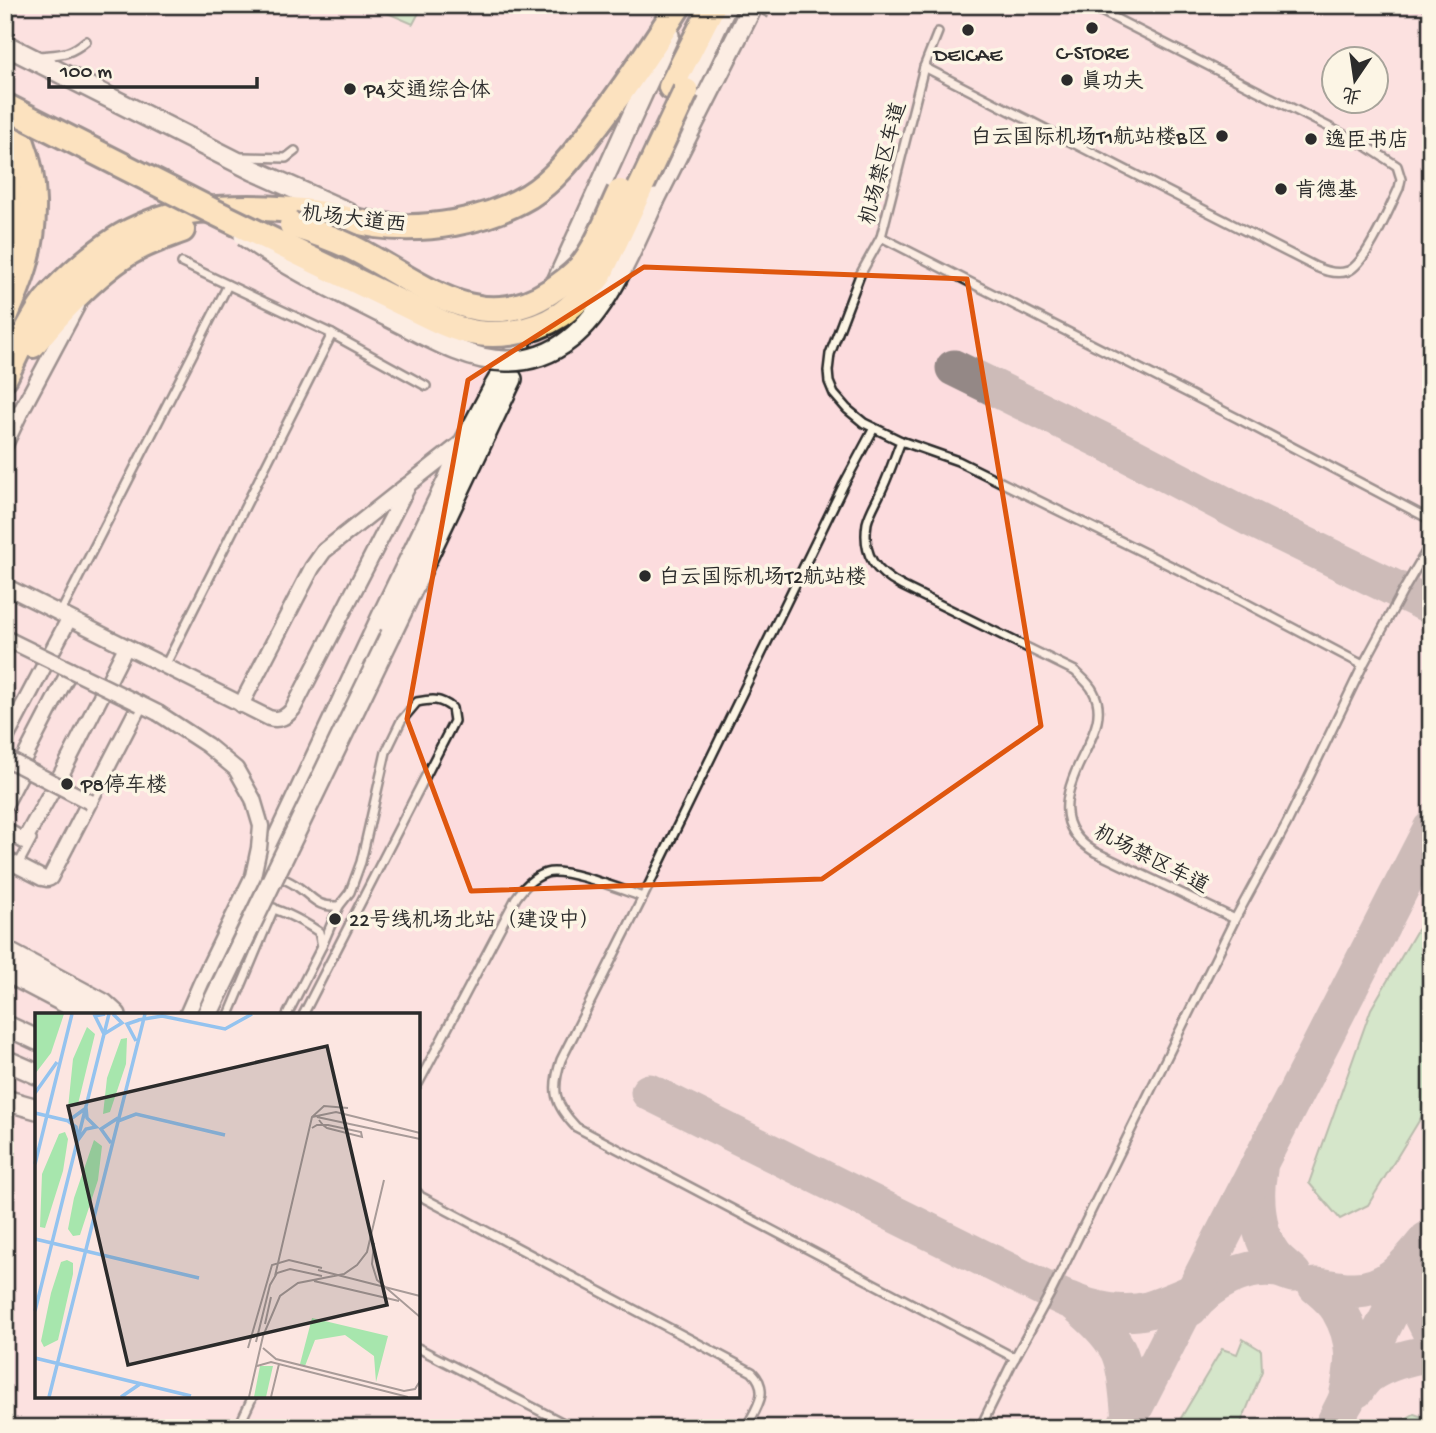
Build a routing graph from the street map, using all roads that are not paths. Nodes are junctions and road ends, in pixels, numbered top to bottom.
1 (681, 5) edge
2 (753, 5) edge
3 (1089, 5) edge
4 (1425, 5) edge
5 (717, 7) edge
6 (1431, 8) edge
7 (937, 32) dead end
8 (86, 41) dead end
9 (5, 45) edge
10 (30, 57) junction
11 (924, 67) junction
12 (678, 89) junction
13 (5, 106) edge
14 (5, 116) edge
15 (295, 151) dead end
16 (225, 156) junction
17 (5, 167) edge
18 (210, 210) junction
19 (376, 225) junction
20 (881, 237) junction
21 (5, 262) edge
22 (182, 263) dead end
23 (561, 273) junction
24 (228, 285) junction
25 (87, 287) junction
26 (5, 317) edge
27 (332, 334) junction
28 (5, 379) edge
29 (426, 386) dead end
30 (874, 428) junction
31 (465, 440) junction
32 (901, 440) junction
33 (5, 445) edge
34 (409, 484) junction
35 (1431, 520) edge
36 (1431, 543) edge
37 (5, 586) edge
38 (64, 617) junction
39 (9, 640) edge
40 (126, 647) junction
41 (5, 658) edge
42 (1363, 665) junction
43 (165, 666) junction
44 (70, 670) junction
45 (108, 688) junction
46 (140, 704) junction
47 (241, 705) junction
48 (5, 740) edge
49 (5, 758) edge
50 (27, 770) junction
51 (60, 786) junction
52 (5, 795) edge
53 (90, 802) junction
54 (5, 813) edge
55 (5, 830) edge
56 (11, 862) edge
57 (263, 869) junction
58 (643, 897) junction
59 (248, 902) junction
60 (339, 905) junction
61 (274, 908) junction
62 (1235, 919) junction
63 (322, 946) junction
64 (5, 951) edge
65 (5, 971) edge
66 (85, 1013) edge
67 (114, 1013) edge
68 (188, 1013) edge
69 (188, 1013) edge
70 (208, 1013) edge
71 (230, 1013) edge
72 (288, 1013) edge
73 (304, 1013) edge
74 (5, 1017) edge
75 (5, 1025) edge
76 (35, 1031) edge
77 (35, 1040) edge
78 (5, 1060) edge
79 (35, 1073) edge
80 (420, 1080) edge
81 (5, 1100) edge
82 (35, 1108) edge
83 (420, 1196) edge
84 (420, 1349) edge
85 (1014, 1358) junction
86 (252, 1398) edge
87 (238, 1428) edge
88 (573, 1428) edge
89 (746, 1428) edge
90 (980, 1428) edge

1 - 19 highway, 机场大道西
1 - 23 main road
2 - 18 main road, bridge
3 - 11 lane
4 - 6 lane
5 - 12 highway
7 - 11 lane, 机场禁区车道
8 - 10 lane
9 - 10 main road
10 - 16 main road
11 - 20 lane, 机场禁区车道
12 - 18 highway, bridge
12 - 25 highway, bridge
13 - 18 highway, bridge
14 - 26 highway
15 - 16 lane
16 - 19 main road
17 - 21 highway
19 - 28 highway, 机场大道西
20 - 30 lane, 机场禁区车道
20 - 35 lane
22 - 24 lane
23 - 31 main road
23 - 70 main road, bridge
24 - 27 lane
24 - 38 lane
25 - 28 highway
25 - 33 street
27 - 29 lane
27 - 43 lane
30 - 32 lane, 机场禁区车道
30 - 58 lane
31 - 34 street
31 - 57 main road
32 - 42 lane
32 - 62 lane, 机场禁区车道
34 - 47 street
34 - 47 street
36 - 42 lane
37 - 38 street
38 - 40 street
38 - 48 street
39 - 41 lane
39 - 44 street, bridge
40 - 43 street
40 - 55 street
42 - 62 lane
43 - 47 street
44 - 45 street, bridge
44 - 52 street
45 - 46 street, bridge
45 - 51 lane
46 - 53 street
46 - 68 street, bridge
49 - 50 street, bridge
50 - 51 street, bridge
50 - 54 lane
51 - 53 street, bridge
51 - 56 lane
53 - 56 street
57 - 59 main road
57 - 60 lane
58 - 80 lane
58 - 85 lane
59 - 61 lane
59 - 69 main road
60 - 63 lane
60 - 73 lane
61 - 63 lane
61 - 71 lane
62 - 85 lane
63 - 72 lane
64 - 67 main road
65 - 66 main road
74 - 76 main road
75 - 77 main road
78 - 79 main road
81 - 82 main road
83 - 89 lane
84 - 88 lane
85 - 90 lane
86 - 87 lane

